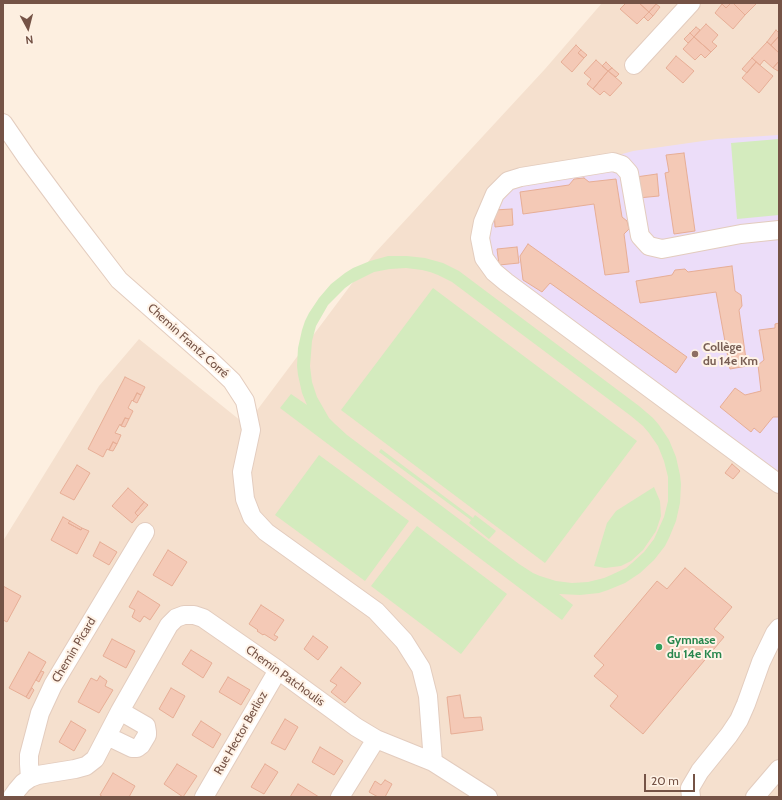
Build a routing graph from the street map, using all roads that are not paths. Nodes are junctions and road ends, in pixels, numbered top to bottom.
1 (691, 3) edge
2 (634, 65) dead end
3 (3, 123) edge
4 (779, 230) edge
5 (779, 484) edge
6 (145, 532) dead end
7 (779, 628) edge
8 (278, 670) junction
9 (120, 711) junction
10 (107, 736) junction
11 (376, 739) junction
12 (433, 762) junction
13 (779, 769) edge
14 (30, 778) junction
15 (12, 797) edge
16 (204, 797) edge
17 (340, 797) edge
18 (488, 797) edge
19 (691, 797) edge
20 (755, 797) edge

1 - 2 street
3 - 12 street, Chemin Frantz Corré
4 - 5 street
6 - 14 street, Chemin Picard
7 - 19 street
8 - 9 street, Chemin Patchoulis
8 - 11 street, Chemin Patchoulis
8 - 16 street, Rue Hector Berlioz
9 - 10 street
9 - 10 street
10 - 14 street
11 - 12 street, Chemin Patchoulis
11 - 17 street
12 - 18 street, Chemin Patchoulis
13 - 20 street
14 - 15 street

